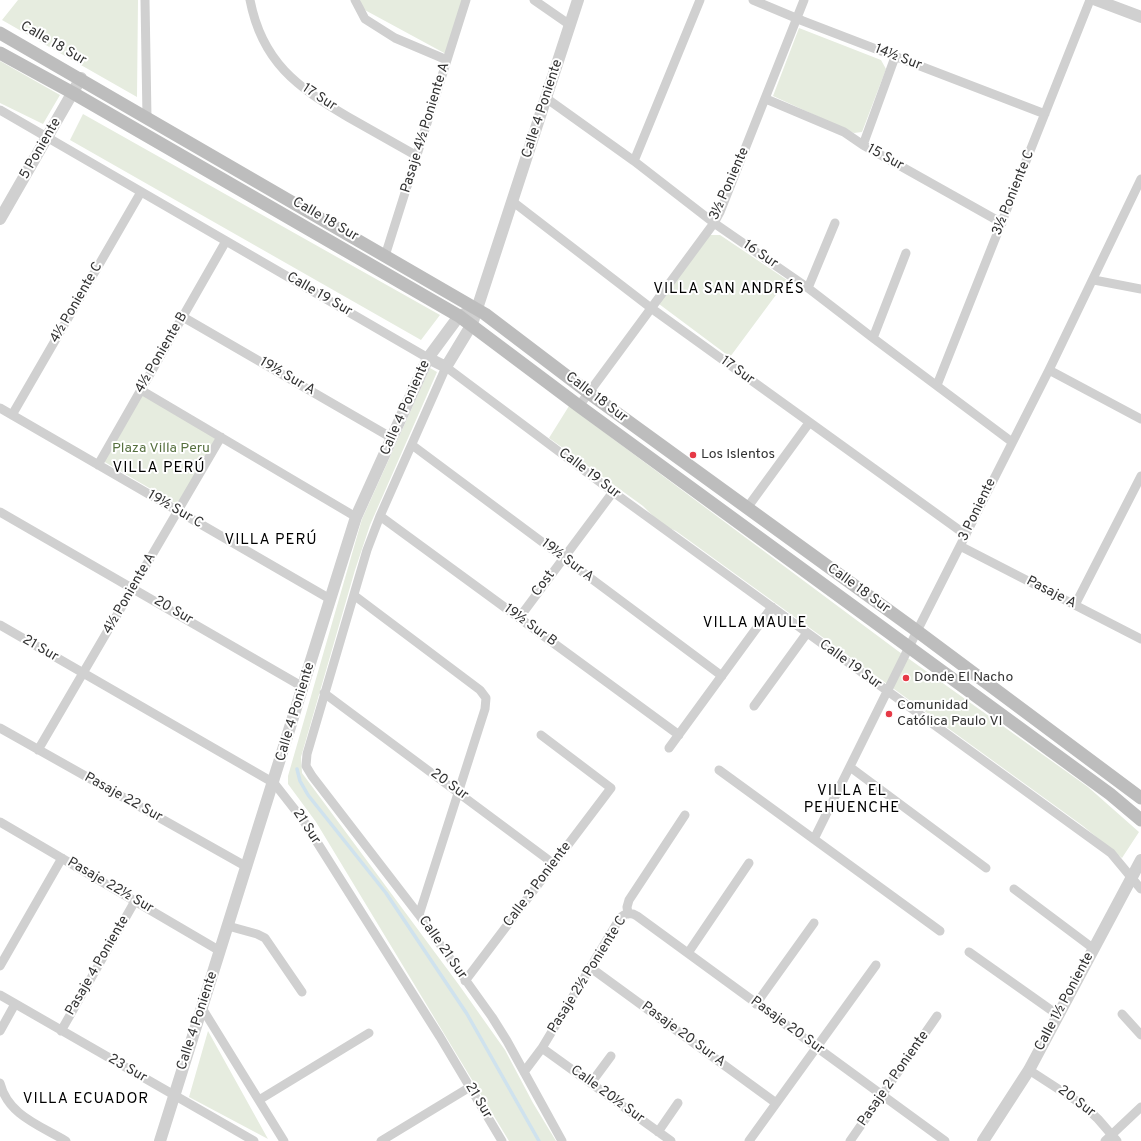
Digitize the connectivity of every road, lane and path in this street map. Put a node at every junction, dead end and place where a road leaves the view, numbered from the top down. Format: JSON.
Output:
{"nodes":[{"id":1,"x":145,"y":0,"type":"edge"},
{"id":2,"x":250,"y":0,"type":"edge"},
{"id":3,"x":355,"y":0,"type":"edge"},
{"id":4,"x":466,"y":0,"type":"edge"},
{"id":5,"x":534,"y":0,"type":"edge"},
{"id":6,"x":578,"y":0,"type":"edge"},
{"id":7,"x":700,"y":0,"type":"edge"},
{"id":8,"x":753,"y":0,"type":"edge"},
{"id":9,"x":804,"y":0,"type":"edge"},
{"id":10,"x":1090,"y":0,"type":"edge"},
{"id":11,"x":1096,"y":0,"type":"edge"},
{"id":12,"x":1141,"y":17,"type":"edge"},
{"id":13,"x":797,"y":19,"type":"junction"},
{"id":14,"x":570,"y":25,"type":"junction"},
{"id":15,"x":0,"y":33,"type":"edge"},
{"id":16,"x":0,"y":53,"type":"edge"},
{"id":17,"x":895,"y":57,"type":"junction"},
{"id":18,"x":447,"y":60,"type":"junction"},
{"id":19,"x":81,"y":78,"type":"junction"},
{"id":20,"x":73,"y":92,"type":"junction"},
{"id":21,"x":546,"y":98,"type":"junction"},
{"id":22,"x":766,"y":99,"type":"junction"},
{"id":23,"x":0,"y":110,"type":"edge"},
{"id":24,"x":1045,"y":114,"type":"junction"},
{"id":25,"x":147,"y":117,"type":"junction"},
{"id":26,"x":47,"y":137,"type":"junction"},
{"id":27,"x":863,"y":145,"type":"junction"},
{"id":28,"x":417,"y":156,"type":"junction"},
{"id":29,"x":634,"y":161,"type":"junction"},
{"id":30,"x":1141,"y":179,"type":"edge"},
{"id":31,"x":141,"y":192,"type":"junction"},
{"id":32,"x":512,"y":201,"type":"junction"},
{"id":33,"x":0,"y":219,"type":"edge"},
{"id":34,"x":714,"y":223,"type":"junction"},
{"id":35,"x":835,"y":223,"type":"dead end"},
{"id":36,"x":1002,"y":223,"type":"junction"},
{"id":37,"x":226,"y":241,"type":"junction"},
{"id":38,"x":906,"y":253,"type":"dead end"},
{"id":39,"x":385,"y":256,"type":"junction"},
{"id":40,"x":1094,"y":280,"type":"junction"},
{"id":41,"x":808,"y":288,"type":"junction"},
{"id":42,"x":1141,"y":288,"type":"edge"},
{"id":43,"x":651,"y":308,"type":"junction"},
{"id":44,"x":477,"y":310,"type":"junction"},
{"id":45,"x":460,"y":316,"type":"junction"},
{"id":46,"x":183,"y":317,"type":"junction"},
{"id":47,"x":472,"y":324,"type":"junction"},
{"id":48,"x":873,"y":338,"type":"junction"},
{"id":49,"x":428,"y":358,"type":"junction"},
{"id":50,"x":446,"y":367,"type":"junction"},
{"id":51,"x":1049,"y":370,"type":"junction"},
{"id":52,"x":937,"y":386,"type":"junction"},
{"id":53,"x":141,"y":390,"type":"junction"},
{"id":54,"x":589,"y":393,"type":"junction"},
{"id":55,"x":579,"y":406,"type":"junction"},
{"id":56,"x":0,"y":408,"type":"edge"},
{"id":57,"x":12,"y":415,"type":"junction"},
{"id":58,"x":1141,"y":419,"type":"edge"},
{"id":59,"x":809,"y":423,"type":"junction"},
{"id":60,"x":221,"y":437,"type":"junction"},
{"id":61,"x":392,"y":438,"type":"junction"},
{"id":62,"x":1012,"y":442,"type":"junction"},
{"id":63,"x":412,"y":445,"type":"junction"},
{"id":64,"x":98,"y":465,"type":"junction"},
{"id":65,"x":1141,"y":476,"type":"edge"},
{"id":66,"x":1138,"y":490,"type":"edge"},
{"id":67,"x":612,"y":492,"type":"junction"},
{"id":68,"x":747,"y":508,"type":"junction"},
{"id":69,"x":178,"y":511,"type":"junction"},
{"id":70,"x":0,"y":512,"type":"edge"},
{"id":71,"x":380,"y":516,"type":"junction"},
{"id":72,"x":356,"y":517,"type":"junction"},
{"id":73,"x":966,"y":535,"type":"junction"},
{"id":74,"x":960,"y":546,"type":"junction"},
{"id":75,"x":564,"y":558,"type":"junction"},
{"id":76,"x":133,"y":588,"type":"junction"},
{"id":77,"x":355,"y":596,"type":"junction"},
{"id":78,"x":330,"y":599,"type":"junction"},
{"id":79,"x":1074,"y":605,"type":"junction"},
{"id":80,"x":772,"y":607,"type":"junction"},
{"id":81,"x":519,"y":618,"type":"junction"},
{"id":82,"x":0,"y":625,"type":"edge"},
{"id":83,"x":917,"y":631,"type":"junction"},
{"id":84,"x":807,"y":633,"type":"junction"},
{"id":85,"x":1141,"y":639,"type":"edge"},
{"id":86,"x":909,"y":646,"type":"junction"},
{"id":87,"x":83,"y":673,"type":"junction"},
{"id":88,"x":722,"y":676,"type":"junction"},
{"id":89,"x":304,"y":687,"type":"junction"},
{"id":90,"x":888,"y":692,"type":"junction"},
{"id":91,"x":324,"y":693,"type":"junction"},
{"id":92,"x":754,"y":706,"type":"dead end"},
{"id":93,"x":0,"y":728,"type":"edge"},
{"id":94,"x":541,"y":735,"type":"dead end"},
{"id":95,"x":679,"y":735,"type":"junction"},
{"id":96,"x":669,"y":748,"type":"dead end"},
{"id":97,"x":38,"y":750,"type":"junction"},
{"id":98,"x":306,"y":766,"type":"joint"},
{"id":99,"x":850,"y":766,"type":"junction"},
{"id":100,"x":719,"y":770,"type":"dead end"},
{"id":101,"x":274,"y":783,"type":"junction"},
{"id":102,"x":458,"y":792,"type":"junction"},
{"id":103,"x":1141,"y":798,"type":"edge"},
{"id":104,"x":685,"y":815,"type":"dead end"},
{"id":105,"x":1141,"y":820,"type":"edge"},
{"id":106,"x":0,"y":822,"type":"edge"},
{"id":107,"x":814,"y":839,"type":"junction"},
{"id":108,"x":62,"y":858,"type":"junction"},
{"id":109,"x":1141,"y":860,"type":"edge"},
{"id":110,"x":748,"y":863,"type":"dead end"},
{"id":111,"x":554,"y":864,"type":"junction"},
{"id":112,"x":247,"y":868,"type":"junction"},
{"id":113,"x":986,"y":868,"type":"dead end"},
{"id":114,"x":1132,"y":878,"type":"junction"},
{"id":115,"x":1014,"y":889,"type":"dead end"},
{"id":116,"x":1141,"y":890,"type":"edge"},
{"id":117,"x":135,"y":901,"type":"junction"},
{"id":118,"x":628,"y":914,"type":"junction"},
{"id":119,"x":419,"y":915,"type":"junction"},
{"id":120,"x":814,"y":923,"type":"dead end"},
{"id":121,"x":228,"y":926,"type":"junction"},
{"id":122,"x":940,"y":931,"type":"dead end"},
{"id":123,"x":1094,"y":949,"type":"junction"},
{"id":124,"x":220,"y":951,"type":"junction"},
{"id":125,"x":969,"y":952,"type":"dead end"},
{"id":126,"x":688,"y":953,"type":"junction"},
{"id":127,"x":876,"y":965,"type":"dead end"},
{"id":128,"x":0,"y":966,"type":"edge"},
{"id":129,"x":590,"y":968,"type":"junction"},
{"id":130,"x":465,"y":981,"type":"junction"},
{"id":131,"x":302,"y":992,"type":"dead end"},
{"id":132,"x":0,"y":996,"type":"edge"},
{"id":133,"x":15,"y":1004,"type":"junction"},
{"id":134,"x":756,"y":1004,"type":"junction"},
{"id":135,"x":202,"y":1008,"type":"junction"},
{"id":136,"x":1122,"y":1014,"type":"dead end"},
{"id":137,"x":1058,"y":1015,"type":"junction"},
{"id":138,"x":937,"y":1016,"type":"dead end"},
{"id":139,"x":0,"y":1031,"type":"edge"},
{"id":140,"x":61,"y":1031,"type":"junction"},
{"id":141,"x":369,"y":1033,"type":"dead end"},
{"id":142,"x":1141,"y":1035,"type":"edge"},
{"id":143,"x":542,"y":1048,"type":"junction"},
{"id":144,"x":817,"y":1048,"type":"junction"},
{"id":145,"x":611,"y":1056,"type":"dead end"},
{"id":146,"x":1029,"y":1070,"type":"junction"},
{"id":147,"x":524,"y":1072,"type":"junction"},
{"id":148,"x":0,"y":1083,"type":"edge"},
{"id":149,"x":591,"y":1083,"type":"junction"},
{"id":150,"x":470,"y":1087,"type":"junction"},
{"id":151,"x":882,"y":1095,"type":"junction"},
{"id":152,"x":174,"y":1096,"type":"junction"},
{"id":153,"x":259,"y":1100,"type":"junction"},
{"id":154,"x":678,"y":1103,"type":"dead end"},
{"id":155,"x":776,"y":1103,"type":"junction"},
{"id":156,"x":1141,"y":1107,"type":"edge"},
{"id":157,"x":658,"y":1132,"type":"junction"},
{"id":158,"x":1111,"y":1139,"type":"edge"},
{"id":159,"x":66,"y":1141,"type":"edge"},
{"id":160,"x":160,"y":1141,"type":"edge"},
{"id":161,"x":254,"y":1141,"type":"edge"},
{"id":162,"x":284,"y":1141,"type":"edge"},
{"id":163,"x":381,"y":1141,"type":"edge"},
{"id":164,"x":502,"y":1141,"type":"edge"},
{"id":165,"x":562,"y":1141,"type":"edge"},
{"id":166,"x":671,"y":1141,"type":"edge"},
{"id":167,"x":749,"y":1141,"type":"edge"},
{"id":168,"x":850,"y":1141,"type":"edge"},
{"id":169,"x":945,"y":1141,"type":"edge"},
{"id":170,"x":983,"y":1141,"type":"edge"}],
"edges":[{"from":1,"to":25,"type":"street"},
{"from":2,"to":28,"type":"street","name":"17 Sur"},
{"from":3,"to":18,"type":"street"},
{"from":4,"to":18,"type":"street","name":"Pasaje 4½ Poniente A"},
{"from":5,"to":14,"type":"street"},
{"from":6,"to":14,"type":"street","name":"Calle 4 Poniente"},
{"from":7,"to":29,"type":"street"},
{"from":8,"to":13,"type":"street","name":"14½ Sur"},
{"from":9,"to":13,"type":"street","name":"3½ Poniente"},
{"from":10,"to":24,"type":"street","name":"3½ Poniente C"},
{"from":11,"to":12,"type":"street"},
{"from":13,"to":17,"type":"street","name":"14½ Sur"},
{"from":13,"to":22,"type":"street","name":"3½ Poniente"},
{"from":14,"to":21,"type":"street","name":"Calle 4 Poniente"},
{"from":15,"to":19,"type":"main road","name":"Calle 18 Sur"},
{"from":16,"to":20,"type":"main road","name":"Calle 18 Sur"},
{"from":17,"to":24,"type":"street","name":"14½ Sur"},
{"from":17,"to":27,"type":"street"},
{"from":18,"to":28,"type":"street","name":"Pasaje 4½ Poniente A"},
{"from":19,"to":20,"type":"street","name":"5 Poniente"},
{"from":19,"to":25,"type":"main road","name":"Calle 18 Sur"},
{"from":20,"to":26,"type":"street","name":"5 Poniente"},
{"from":20,"to":45,"type":"main road","name":"Calle 18 Sur"},
{"from":21,"to":29,"type":"street","name":"16 Sur"},
{"from":21,"to":32,"type":"street","name":"Calle 4 Poniente"},
{"from":22,"to":27,"type":"street","name":"15 Sur"},
{"from":22,"to":34,"type":"street","name":"3½ Poniente"},
{"from":23,"to":26,"type":"street","name":"Calle 19 Sur"},
{"from":24,"to":36,"type":"street","name":"3½ Poniente C"},
{"from":25,"to":39,"type":"main road","name":"Calle 18 Sur"},
{"from":26,"to":31,"type":"street","name":"Calle 19 Sur"},
{"from":26,"to":33,"type":"street","name":"5 Poniente"},
{"from":27,"to":36,"type":"street","name":"15 Sur"},
{"from":28,"to":39,"type":"street","name":"Pasaje 4½ Poniente A"},
{"from":29,"to":34,"type":"street","name":"16 Sur"},
{"from":30,"to":40,"type":"street","name":"3 Poniente"},
{"from":31,"to":37,"type":"street","name":"Calle 19 Sur"},
{"from":31,"to":57,"type":"street","name":"4½ Poniente C"},
{"from":32,"to":43,"type":"street","name":"17 Sur"},
{"from":32,"to":44,"type":"street","name":"Calle 4 Poniente"},
{"from":34,"to":41,"type":"street","name":"16 Sur"},
{"from":34,"to":43,"type":"street","name":"3½ Poniente"},
{"from":35,"to":41,"type":"street"},
{"from":36,"to":52,"type":"street","name":"3½ Poniente C"},
{"from":37,"to":46,"type":"street","name":"4½ Poniente B"},
{"from":37,"to":49,"type":"street","name":"Calle 19 Sur"},
{"from":38,"to":48,"type":"street"},
{"from":39,"to":44,"type":"main road","name":"Calle 18 Sur"},
{"from":40,"to":42,"type":"street"},
{"from":40,"to":51,"type":"street","name":"3 Poniente"},
{"from":41,"to":48,"type":"street","name":"16 Sur"},
{"from":43,"to":54,"type":"street","name":"3½ Poniente"},
{"from":43,"to":59,"type":"street","name":"17 Sur"},
{"from":44,"to":45,"type":"street"},
{"from":44,"to":47,"type":"street","name":"Calle 4 Poniente"},
{"from":44,"to":54,"type":"main road","name":"Calle 18 Sur"},
{"from":45,"to":47,"type":"main road","name":"Calle 18 Sur"},
{"from":45,"to":49,"type":"street","name":"Calle 4 Poniente"},
{"from":46,"to":53,"type":"street","name":"4½ Poniente B"},
{"from":46,"to":61,"type":"street","name":"19½ Sur A"},
{"from":47,"to":50,"type":"street","name":"Calle 4 Poniente"},
{"from":47,"to":55,"type":"main road","name":"Calle 18 Sur"},
{"from":48,"to":52,"type":"street","name":"16 Sur"},
{"from":49,"to":50,"type":"street","name":"Calle 19 Sur"},
{"from":49,"to":61,"type":"street","name":"Calle 4 Poniente"},
{"from":50,"to":63,"type":"street","name":"Calle 4 Poniente"},
{"from":50,"to":67,"type":"street","name":"Calle 19 Sur"},
{"from":51,"to":58,"type":"street"},
{"from":51,"to":62,"type":"street","name":"3 Poniente"},
{"from":52,"to":62,"type":"street","name":"16 Sur"},
{"from":53,"to":60,"type":"street"},
{"from":53,"to":64,"type":"street","name":"4½ Poniente B"},
{"from":54,"to":55,"type":"street","name":"3½ Poniente"},
{"from":54,"to":68,"type":"main road","name":"Calle 18 Sur"},
{"from":55,"to":86,"type":"main road","name":"Calle 18 Sur"},
{"from":56,"to":57,"type":"street","name":"19½ Sur C"},
{"from":57,"to":64,"type":"street","name":"19½ Sur C"},
{"from":59,"to":68,"type":"street"},
{"from":59,"to":73,"type":"street","name":"17 Sur"},
{"from":60,"to":69,"type":"street","name":"4½ Poniente A"},
{"from":60,"to":72,"type":"street"},
{"from":61,"to":72,"type":"street","name":"Calle 4 Poniente"},
{"from":62,"to":73,"type":"street","name":"3 Poniente"},
{"from":63,"to":71,"type":"street","name":"Calle 4 Poniente"},
{"from":63,"to":75,"type":"street","name":"19½ Sur A"},
{"from":64,"to":69,"type":"street","name":"19½ Sur C"},
{"from":65,"to":66,"type":"street"},
{"from":66,"to":79,"type":"street"},
{"from":67,"to":75,"type":"street","name":"Cost"},
{"from":67,"to":80,"type":"street","name":"Calle 19 Sur"},
{"from":68,"to":83,"type":"main road","name":"Calle 18 Sur"},
{"from":69,"to":76,"type":"street","name":"4½ Poniente A"},
{"from":69,"to":78,"type":"street","name":"19½ Sur C"},
{"from":70,"to":76,"type":"street","name":"20 Sur"},
{"from":71,"to":77,"type":"street","name":"Calle 4 Poniente"},
{"from":71,"to":81,"type":"street","name":"19½ Sur B"},
{"from":72,"to":78,"type":"street","name":"Calle 4 Poniente"},
{"from":73,"to":74,"type":"street","name":"3 Poniente"},
{"from":74,"to":79,"type":"street","name":"Pasaje A"},
{"from":74,"to":83,"type":"street","name":"3 Poniente"},
{"from":75,"to":81,"type":"street","name":"Cost"},
{"from":75,"to":88,"type":"street","name":"19½ Sur A"},
{"from":76,"to":87,"type":"street","name":"4½ Poniente A"},
{"from":76,"to":89,"type":"street","name":"20 Sur"},
{"from":77,"to":91,"type":"street","name":"Calle 4 Poniente"},
{"from":77,"to":102,"type":"street"},
{"from":78,"to":89,"type":"street","name":"Calle 4 Poniente"},
{"from":79,"to":85,"type":"street","name":"Pasaje A"},
{"from":80,"to":84,"type":"street","name":"Calle 19 Sur"},
{"from":80,"to":88,"type":"street"},
{"from":81,"to":95,"type":"street","name":"19½ Sur B"},
{"from":82,"to":87,"type":"street","name":"21 Sur"},
{"from":83,"to":86,"type":"street","name":"3 Poniente"},
{"from":83,"to":103,"type":"main road","name":"Calle 18 Sur"},
{"from":84,"to":90,"type":"street","name":"Calle 19 Sur"},
{"from":84,"to":92,"type":"street"},
{"from":86,"to":90,"type":"street","name":"3 Poniente"},
{"from":86,"to":105,"type":"main road","name":"Calle 18 Sur"},
{"from":87,"to":97,"type":"street","name":"4½ Poniente A"},
{"from":87,"to":101,"type":"street","name":"21 Sur"},
{"from":88,"to":95,"type":"street"},
{"from":89,"to":101,"type":"street","name":"Calle 4 Poniente"},
{"from":90,"to":99,"type":"street","name":"3 Poniente"},
{"from":90,"to":114,"type":"street","name":"Calle 19 Sur"},
{"from":91,"to":98,"type":"street","name":"Calle 4 Poniente"},
{"from":91,"to":102,"type":"street","name":"20 Sur"},
{"from":93,"to":97,"type":"street","name":"Pasaje 22 Sur"},
{"from":94,"to":111,"type":"street","name":"Calle 3 Poniente"},
{"from":95,"to":96,"type":"street"},
{"from":97,"to":112,"type":"street","name":"Pasaje 22 Sur"},
{"from":98,"to":119,"type":"street","name":"Calle 21 Sur"},
{"from":99,"to":107,"type":"street","name":"3 Poniente"},
{"from":99,"to":113,"type":"street"},
{"from":100,"to":107,"type":"street"},
{"from":101,"to":112,"type":"street","name":"Calle 4 Poniente"},
{"from":101,"to":150,"type":"street","name":"21 Sur"},
{"from":102,"to":111,"type":"street","name":"20 Sur"},
{"from":102,"to":119,"type":"street"},
{"from":104,"to":118,"type":"street","name":"Pasaje 2½ Poniente C"},
{"from":106,"to":108,"type":"street","name":"Pasaje 22½ Sur"},
{"from":107,"to":122,"type":"street"},
{"from":108,"to":117,"type":"street","name":"Pasaje 22½ Sur"},
{"from":108,"to":128,"type":"street"},
{"from":109,"to":114,"type":"street","name":"Calle 1½ Poniente"},
{"from":110,"to":126,"type":"street"},
{"from":111,"to":130,"type":"street","name":"Calle 3 Poniente"},
{"from":112,"to":121,"type":"street","name":"Calle 4 Poniente"},
{"from":114,"to":116,"type":"street","name":"Calle 19 Sur"},
{"from":114,"to":123,"type":"street","name":"Calle 1½ Poniente"},
{"from":115,"to":123,"type":"street"},
{"from":117,"to":124,"type":"street","name":"Pasaje 22½ Sur"},
{"from":117,"to":140,"type":"street","name":"Pasaje 4 Poniente"},
{"from":118,"to":126,"type":"street","name":"Pasaje 20 Sur"},
{"from":118,"to":129,"type":"street","name":"Pasaje 2½ Poniente C"},
{"from":119,"to":130,"type":"street","name":"Calle 21 Sur"},
{"from":120,"to":134,"type":"street"},
{"from":121,"to":124,"type":"street","name":"Calle 4 Poniente"},
{"from":121,"to":131,"type":"street"},
{"from":123,"to":137,"type":"street","name":"Calle 1½ Poniente"},
{"from":124,"to":135,"type":"street","name":"Calle 4 Poniente"},
{"from":125,"to":137,"type":"street"},
{"from":126,"to":134,"type":"street","name":"Pasaje 20 Sur"},
{"from":127,"to":144,"type":"street"},
{"from":129,"to":143,"type":"street","name":"Pasaje 2½ Poniente C"},
{"from":129,"to":155,"type":"street","name":"Pasaje 20 Sur A"},
{"from":130,"to":147,"type":"street","name":"Calle 21 Sur"},
{"from":132,"to":133,"type":"street","name":"23 Sur"},
{"from":133,"to":139,"type":"street"},
{"from":133,"to":140,"type":"street","name":"23 Sur"},
{"from":134,"to":144,"type":"street","name":"Pasaje 20 Sur"},
{"from":135,"to":152,"type":"street","name":"Calle 4 Poniente"},
{"from":135,"to":153,"type":"street"},
{"from":136,"to":142,"type":"street"},
{"from":137,"to":146,"type":"street","name":"Calle 1½ Poniente"},
{"from":138,"to":151,"type":"street","name":"Pasaje 2 Poniente"},
{"from":140,"to":152,"type":"street","name":"23 Sur"},
{"from":141,"to":153,"type":"street"},
{"from":143,"to":147,"type":"street","name":"Pasaje 2½ Poniente C"},
{"from":143,"to":149,"type":"street","name":"Calle 20½ Sur"},
{"from":144,"to":151,"type":"street","name":"Pasaje 20 Sur"},
{"from":144,"to":155,"type":"street"},
{"from":145,"to":149,"type":"street"},
{"from":146,"to":158,"type":"street","name":"20 Sur"},
{"from":146,"to":170,"type":"street","name":"Calle 1½ Poniente"},
{"from":147,"to":165,"type":"street","name":"Calle 21 Sur"},
{"from":148,"to":159,"type":"street"},
{"from":149,"to":157,"type":"street","name":"Calle 20½ Sur"},
{"from":150,"to":163,"type":"street"},
{"from":150,"to":164,"type":"street","name":"21 Sur"},
{"from":151,"to":168,"type":"street","name":"Pasaje 2 Poniente"},
{"from":151,"to":169,"type":"street","name":"Pasaje 20 Sur"},
{"from":152,"to":160,"type":"street","name":"Calle 4 Poniente"},
{"from":152,"to":161,"type":"street","name":"23 Sur"},
{"from":153,"to":162,"type":"street"},
{"from":154,"to":157,"type":"street"},
{"from":155,"to":167,"type":"street"},
{"from":156,"to":158,"type":"street"},
{"from":157,"to":166,"type":"street","name":"Calle 20½ Sur"}]}
